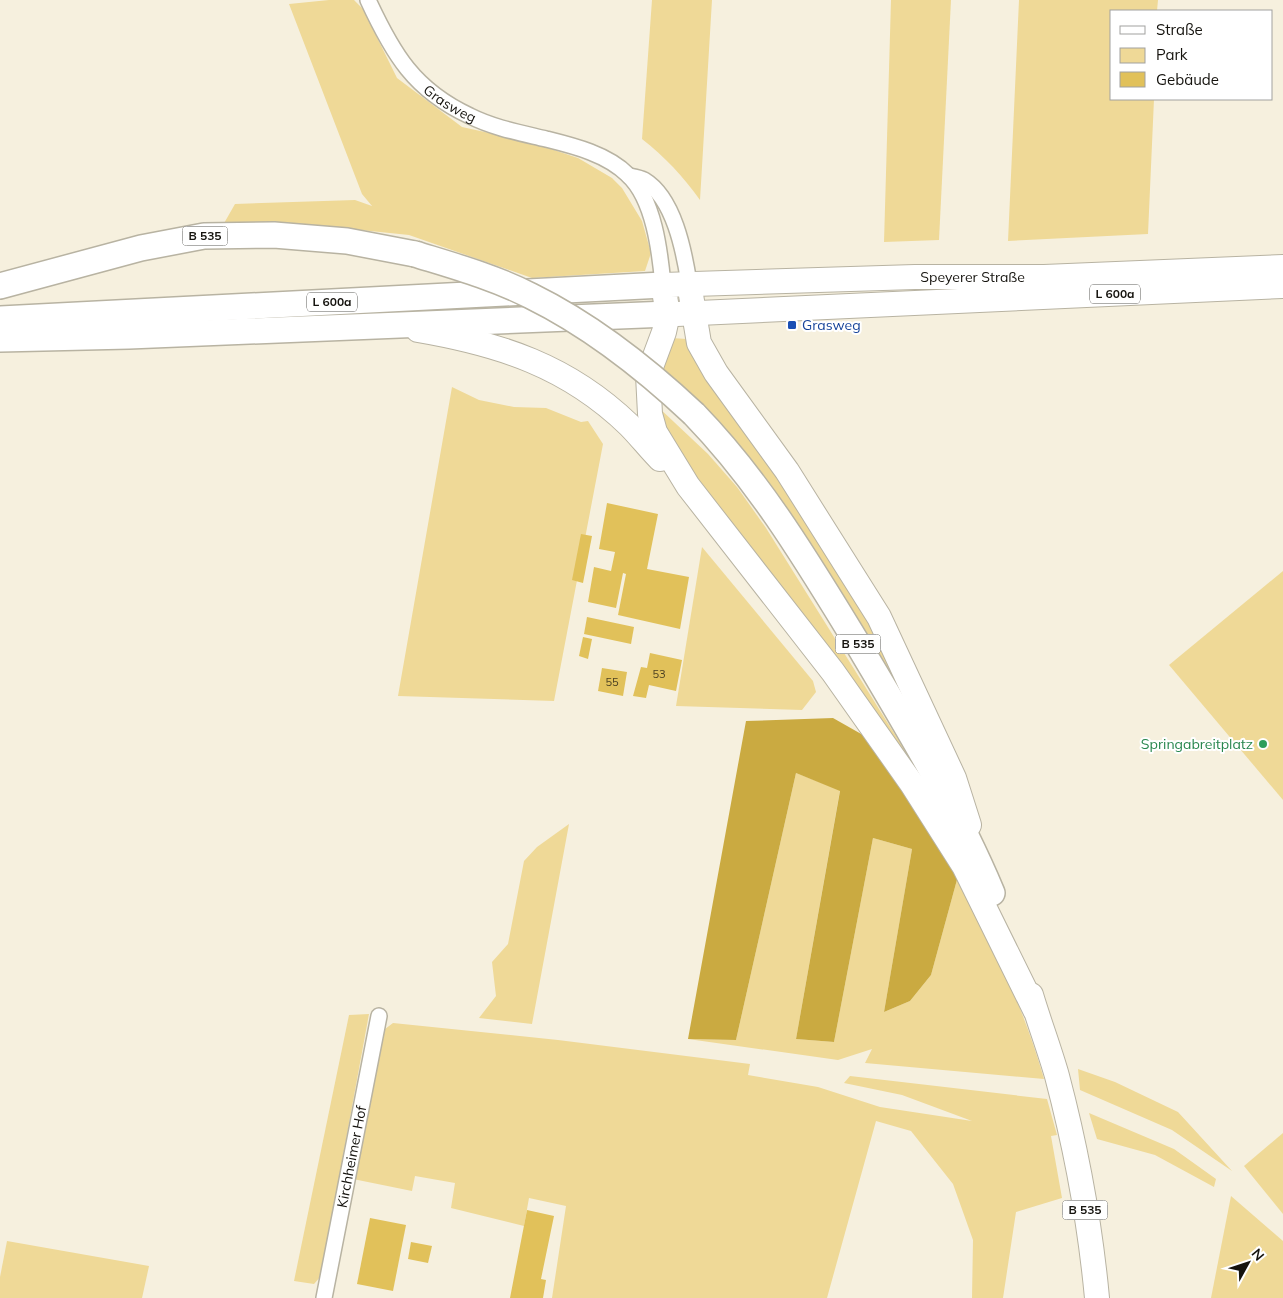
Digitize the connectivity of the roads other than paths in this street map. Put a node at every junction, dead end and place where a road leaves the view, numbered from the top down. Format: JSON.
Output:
{"nodes":[{"id":1,"x":368,"y":0,"type":"edge"},
{"id":2,"x":629,"y":176,"type":"junction"},
{"id":3,"x":1283,"y":267,"type":"edge"},
{"id":4,"x":689,"y":283,"type":"junction"},
{"id":5,"x":663,"y":285,"type":"junction"},
{"id":6,"x":0,"y":286,"type":"edge"},
{"id":7,"x":1283,"y":286,"type":"edge"},
{"id":8,"x":668,"y":314,"type":"junction"},
{"id":9,"x":693,"y":314,"type":"junction"},
{"id":10,"x":0,"y":319,"type":"edge"},
{"id":11,"x":390,"y":325,"type":"junction"},
{"id":12,"x":0,"y":339,"type":"edge"},
{"id":13,"x":688,"y":486,"type":"junction"},
{"id":14,"x":992,"y":893,"type":"junction"},
{"id":15,"x":1035,"y":1010,"type":"junction"},
{"id":16,"x":379,"y":1016,"type":"dead end"},
{"id":17,"x":324,"y":1298,"type":"edge"},
{"id":18,"x":1097,"y":1298,"type":"edge"}],
"edges":[{"from":1,"to":2,"type":"street","name":"Grasweg"},
{"from":2,"to":4,"type":"street","name":"Grasweg"},
{"from":2,"to":5,"type":"street","name":"Grasweg"},
{"from":3,"to":4,"type":"main road","name":"Speyerer Straße","number":"L 600a"},
{"from":4,"to":5,"type":"main road","name":"Speyerer Straße","number":"L 600a"},
{"from":4,"to":9,"type":"main road"},
{"from":5,"to":8,"type":"main road"},
{"from":5,"to":10,"type":"highway","number":"L 600a"},
{"from":6,"to":14,"type":"highway","number":"B 535","bridge":true},
{"from":7,"to":9,"type":"main road","name":"Speyerer Straße","number":"L 600a"},
{"from":8,"to":9,"type":"main road","name":"Speyerer Straße","number":"L 600a"},
{"from":8,"to":11,"type":"highway","number":"L 600a"},
{"from":8,"to":13,"type":"main road"},
{"from":9,"to":14,"type":"main road"},
{"from":11,"to":12,"type":"highway","number":"B 535"},
{"from":11,"to":13,"type":"main road","number":"B 535"},
{"from":13,"to":15,"type":"main road","number":"B 535"},
{"from":14,"to":15,"type":"main road","number":"B 535"},
{"from":15,"to":18,"type":"main road","number":"B 535"},
{"from":16,"to":17,"type":"street","name":"Kirchheimer Hof"}]}
